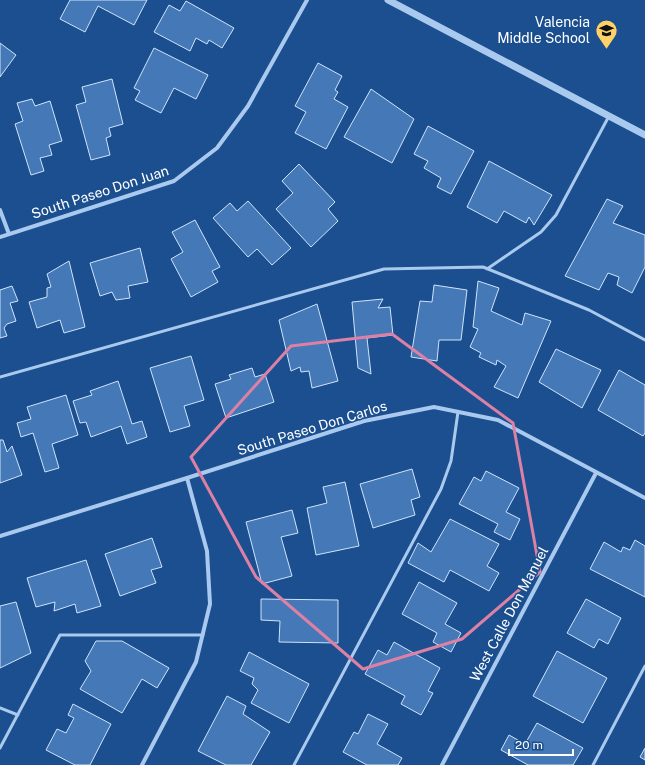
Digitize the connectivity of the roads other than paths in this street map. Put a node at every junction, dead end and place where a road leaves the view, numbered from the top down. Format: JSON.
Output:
{"nodes":[{"id":1,"x":307,"y":0,"type":"edge"},
{"id":2,"x":388,"y":0,"type":"edge"},
{"id":3,"x":609,"y":116,"type":"junction"},
{"id":4,"x":645,"y":135,"type":"edge"},
{"id":5,"x":0,"y":210,"type":"edge"},
{"id":6,"x":9,"y":234,"type":"junction"},
{"id":7,"x":0,"y":237,"type":"edge"},
{"id":8,"x":487,"y":269,"type":"junction"},
{"id":9,"x":645,"y":340,"type":"edge"},
{"id":10,"x":0,"y":377,"type":"edge"},
{"id":11,"x":458,"y":412,"type":"junction"},
{"id":12,"x":596,"y":473,"type":"junction"},
{"id":13,"x":187,"y":478,"type":"junction"},
{"id":14,"x":645,"y":498,"type":"edge"},
{"id":15,"x":0,"y":536,"type":"edge"},
{"id":16,"x":203,"y":635,"type":"junction"},
{"id":17,"x":645,"y":666,"type":"edge"},
{"id":18,"x":0,"y":708,"type":"edge"},
{"id":19,"x":18,"y":715,"type":"junction"},
{"id":20,"x":0,"y":748,"type":"edge"},
{"id":21,"x":142,"y":765,"type":"edge"},
{"id":22,"x":294,"y":765,"type":"edge"},
{"id":23,"x":442,"y":765,"type":"edge"},
{"id":24,"x":593,"y":765,"type":"edge"}],
"edges":[{"from":1,"to":6,"type":"street","name":"South Paseo Don Juan"},
{"from":2,"to":3,"type":"street"},
{"from":3,"to":4,"type":"street"},
{"from":3,"to":8,"type":"lane"},
{"from":5,"to":6,"type":"street"},
{"from":6,"to":7,"type":"street","name":"South Paseo Don Juan"},
{"from":8,"to":9,"type":"lane"},
{"from":8,"to":10,"type":"lane"},
{"from":11,"to":12,"type":"street","name":"South Paseo Don Carlos"},
{"from":11,"to":13,"type":"street","name":"South Paseo Don Carlos"},
{"from":11,"to":22,"type":"lane"},
{"from":12,"to":14,"type":"street","name":"South Paseo Don Carlos"},
{"from":12,"to":23,"type":"street","name":"West Calle Don Manuel"},
{"from":13,"to":15,"type":"street","name":"South Paseo Don Carlos"},
{"from":13,"to":16,"type":"street"},
{"from":16,"to":19,"type":"lane"},
{"from":16,"to":21,"type":"street"},
{"from":17,"to":24,"type":"lane"},
{"from":18,"to":19,"type":"lane"},
{"from":19,"to":20,"type":"lane"}]}
